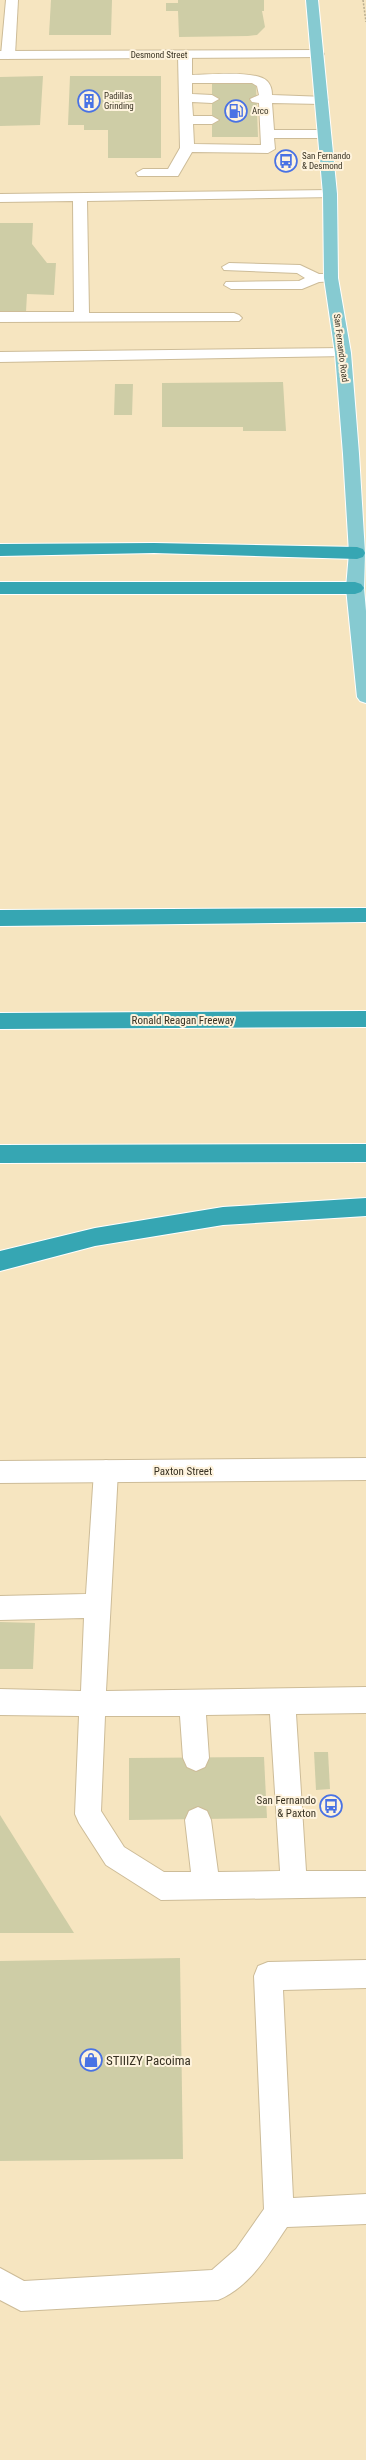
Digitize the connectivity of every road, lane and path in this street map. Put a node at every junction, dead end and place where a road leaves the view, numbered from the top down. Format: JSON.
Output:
{"nodes":[{"id":1,"x":12,"y":0,"type":"edge"},
{"id":2,"x":312,"y":0,"type":"edge"},
{"id":3,"x":363,"y":0,"type":"edge"},
{"id":4,"x":366,"y":22,"type":"edge"},
{"id":5,"x":317,"y":54,"type":"junction"},
{"id":6,"x":4,"y":55,"type":"edge"},
{"id":7,"x":185,"y":55,"type":"junction"},
{"id":8,"x":185,"y":79,"type":"junction"},
{"id":9,"x":186,"y":98,"type":"junction"},
{"id":10,"x":212,"y":99,"type":"dead end"},
{"id":11,"x":261,"y":99,"type":"junction"},
{"id":12,"x":321,"y":100,"type":"junction"},
{"id":13,"x":186,"y":120,"type":"junction"},
{"id":14,"x":212,"y":120,"type":"dead end"},
{"id":15,"x":264,"y":125,"type":"junction"},
{"id":16,"x":324,"y":134,"type":"junction"},
{"id":17,"x":187,"y":148,"type":"junction"},
{"id":18,"x":143,"y":173,"type":"dead end"},
{"id":19,"x":330,"y":194,"type":"junction"},
{"id":20,"x":80,"y":197,"type":"junction"},
{"id":21,"x":0,"y":198,"type":"edge"},
{"id":22,"x":230,"y":267,"type":"dead end"},
{"id":23,"x":316,"y":278,"type":"junction"},
{"id":24,"x":331,"y":278,"type":"junction"},
{"id":25,"x":231,"y":285,"type":"dead end"},
{"id":26,"x":0,"y":317,"type":"edge"},
{"id":27,"x":82,"y":317,"type":"junction"},
{"id":28,"x":234,"y":318,"type":"dead end"},
{"id":29,"x":343,"y":353,"type":"junction"},
{"id":30,"x":0,"y":357,"type":"edge"},
{"id":31,"x":0,"y":550,"type":"edge"},
{"id":32,"x":357,"y":553,"type":"junction"},
{"id":33,"x":0,"y":588,"type":"edge"},
{"id":34,"x":356,"y":588,"type":"junction"},
{"id":35,"x":366,"y":697,"type":"edge"},
{"id":36,"x":366,"y":915,"type":"edge"},
{"id":37,"x":0,"y":918,"type":"edge"},
{"id":38,"x":366,"y":1020,"type":"edge"},
{"id":39,"x":0,"y":1021,"type":"edge"},
{"id":40,"x":366,"y":1153,"type":"edge"},
{"id":41,"x":0,"y":1154,"type":"edge"},
{"id":42,"x":366,"y":1207,"type":"edge"},
{"id":43,"x":0,"y":1261,"type":"edge"},
{"id":44,"x":366,"y":1469,"type":"edge"},
{"id":45,"x":106,"y":1471,"type":"junction"},
{"id":46,"x":0,"y":1472,"type":"edge"},
{"id":47,"x":97,"y":1606,"type":"junction"},
{"id":48,"x":0,"y":1608,"type":"edge"},
{"id":49,"x":366,"y":1700,"type":"edge"},
{"id":50,"x":282,"y":1701,"type":"junction"},
{"id":51,"x":0,"y":1702,"type":"edge"},
{"id":52,"x":192,"y":1702,"type":"junction"},
{"id":53,"x":92,"y":1705,"type":"junction"},
{"id":54,"x":196,"y":1758,"type":"dead end"},
{"id":55,"x":198,"y":1820,"type":"dead end"},
{"id":56,"x":366,"y":1884,"type":"edge"},
{"id":57,"x":206,"y":1886,"type":"junction"},
{"id":58,"x":294,"y":1886,"type":"junction"},
{"id":59,"x":366,"y":1974,"type":"edge"},
{"id":60,"x":366,"y":2209,"type":"edge"},
{"id":61,"x":279,"y":2213,"type":"junction"},
{"id":62,"x":0,"y":2283,"type":"edge"}],
"edges":[{"from":1,"to":6,"type":"street"},
{"from":2,"to":5,"type":"main road","name":"San Fernando Road"},
{"from":3,"to":4,"type":"path"},
{"from":5,"to":7,"type":"street","name":"Desmond Street"},
{"from":5,"to":12,"type":"main road","name":"San Fernando Road"},
{"from":6,"to":7,"type":"street","name":"Desmond Street"},
{"from":7,"to":8,"type":"street"},
{"from":8,"to":9,"type":"street"},
{"from":8,"to":11,"type":"street"},
{"from":9,"to":10,"type":"street"},
{"from":9,"to":13,"type":"street"},
{"from":11,"to":12,"type":"street"},
{"from":11,"to":15,"type":"street"},
{"from":12,"to":16,"type":"main road","name":"San Fernando Road"},
{"from":13,"to":14,"type":"street"},
{"from":13,"to":17,"type":"street"},
{"from":15,"to":16,"type":"street"},
{"from":15,"to":17,"type":"street"},
{"from":16,"to":19,"type":"main road","name":"San Fernando Road"},
{"from":17,"to":18,"type":"street"},
{"from":19,"to":20,"type":"street"},
{"from":19,"to":24,"type":"main road","name":"San Fernando Road"},
{"from":20,"to":21,"type":"street"},
{"from":20,"to":27,"type":"street"},
{"from":22,"to":23,"type":"street"},
{"from":23,"to":24,"type":"street"},
{"from":23,"to":25,"type":"street"},
{"from":24,"to":29,"type":"main road","name":"San Fernando Road"},
{"from":26,"to":27,"type":"street"},
{"from":27,"to":28,"type":"street"},
{"from":29,"to":30,"type":"street"},
{"from":29,"to":32,"type":"main road","name":"San Fernando Road"},
{"from":31,"to":32,"type":"highway"},
{"from":32,"to":34,"type":"main road","name":"San Fernando Road"},
{"from":33,"to":34,"type":"highway"},
{"from":34,"to":35,"type":"main road","name":"San Fernando Road"},
{"from":36,"to":37,"type":"highway"},
{"from":38,"to":39,"type":"highway","name":"Ronald Reagan Freeway"},
{"from":40,"to":41,"type":"highway"},
{"from":42,"to":43,"type":"highway"},
{"from":44,"to":45,"type":"street","name":"Paxton Street"},
{"from":45,"to":46,"type":"street","name":"Paxton Street"},
{"from":45,"to":47,"type":"street"},
{"from":47,"to":48,"type":"street"},
{"from":47,"to":53,"type":"street"},
{"from":49,"to":50,"type":"street"},
{"from":50,"to":52,"type":"street"},
{"from":50,"to":58,"type":"street"},
{"from":51,"to":53,"type":"street"},
{"from":52,"to":53,"type":"street"},
{"from":52,"to":54,"type":"street"},
{"from":53,"to":57,"type":"street"},
{"from":55,"to":57,"type":"street"},
{"from":56,"to":58,"type":"street"},
{"from":57,"to":58,"type":"street"},
{"from":59,"to":61,"type":"street"},
{"from":60,"to":61,"type":"street"},
{"from":61,"to":62,"type":"street"}]}
